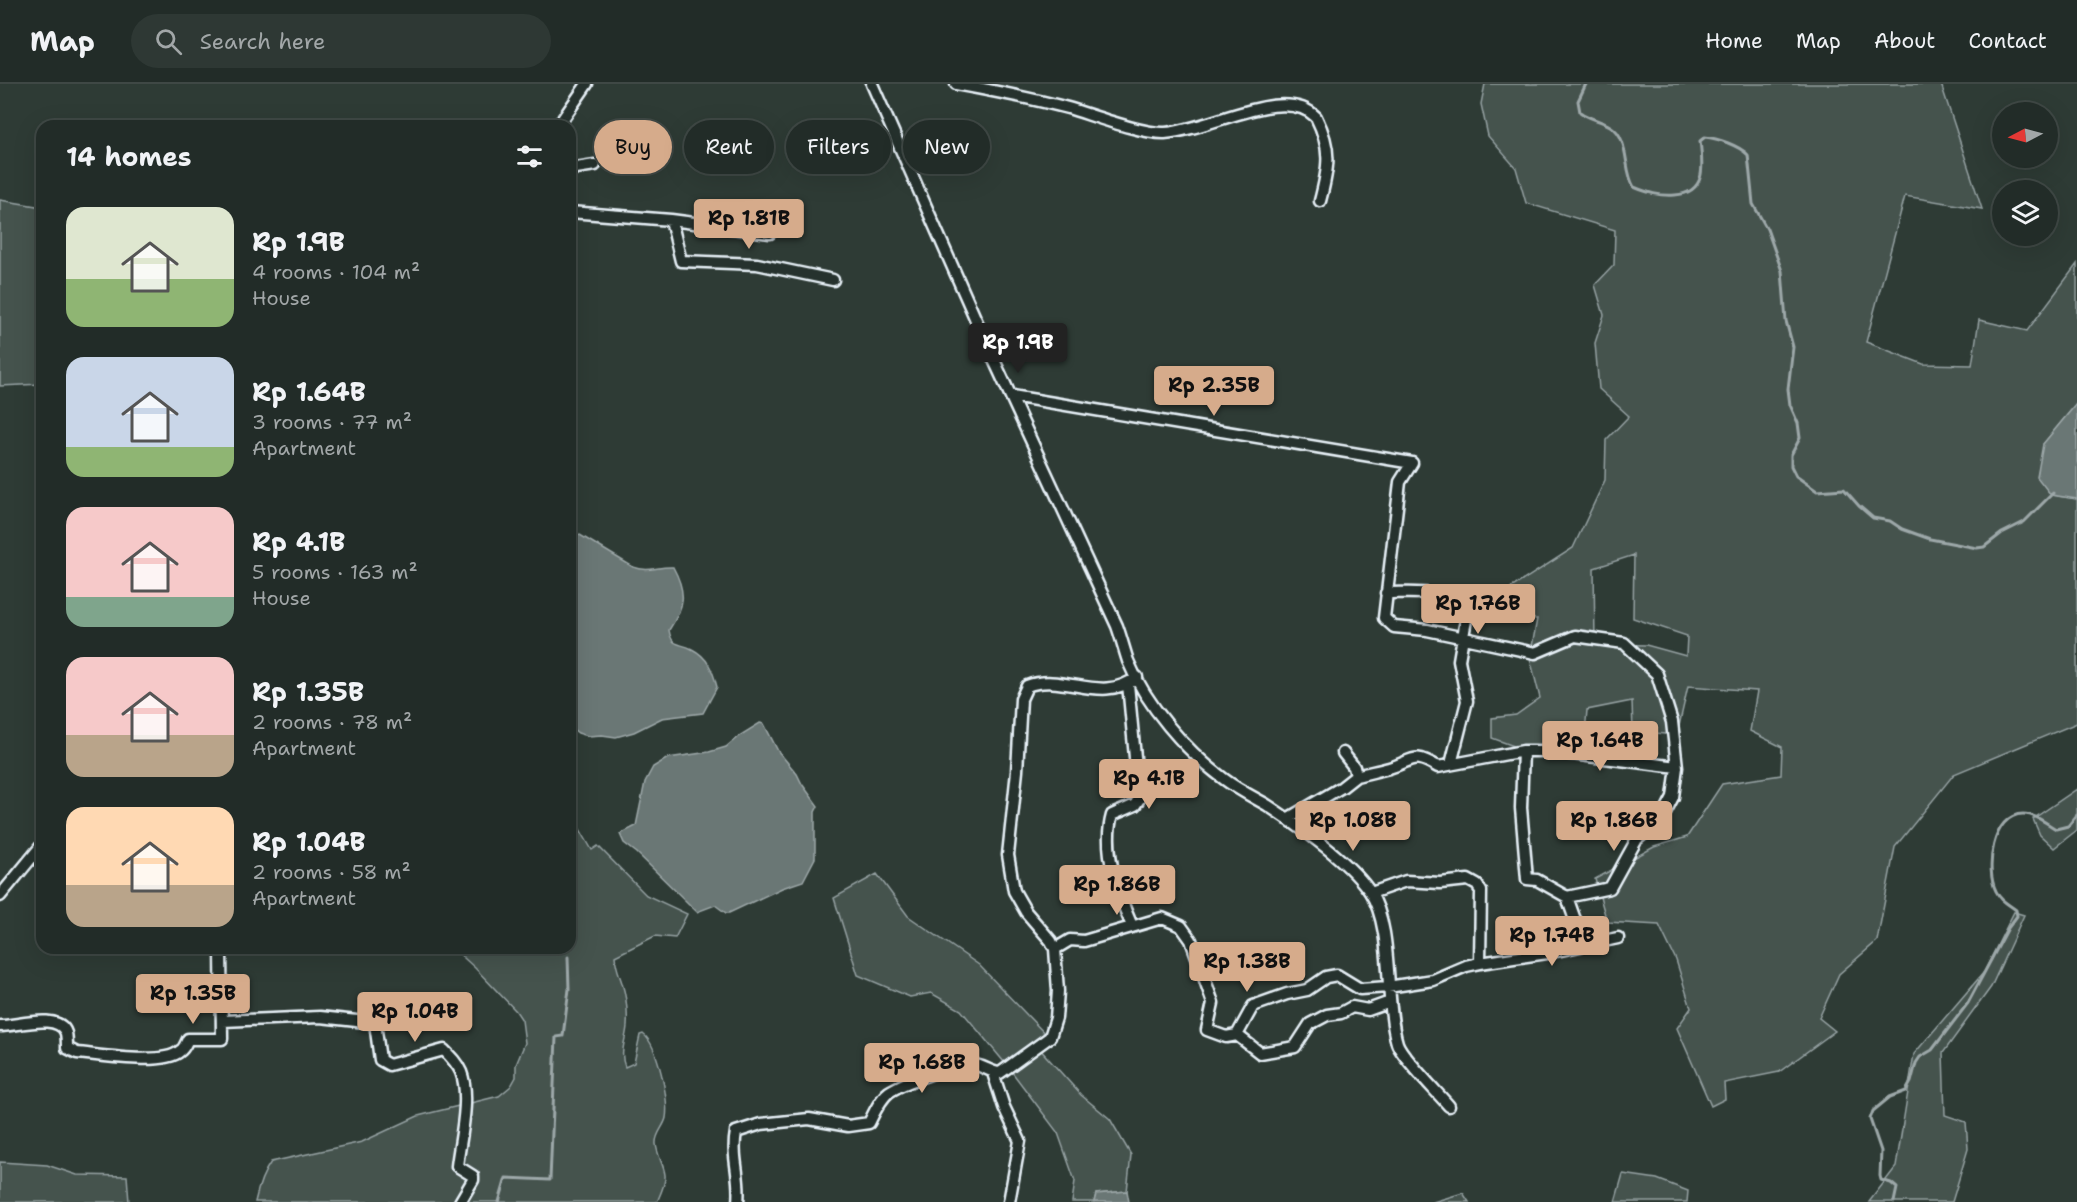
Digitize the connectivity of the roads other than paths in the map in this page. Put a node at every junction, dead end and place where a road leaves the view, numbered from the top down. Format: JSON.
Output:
{"nodes":[{"id":1,"x":587,"y":84,"type":"edge"},
{"id":2,"x":872,"y":84,"type":"edge"},
{"id":3,"x":956,"y":84,"type":"edge"},
{"id":4,"x":1295,"y":95,"type":"dead end"},
{"id":5,"x":1251,"y":99,"type":"dead end"},
{"id":6,"x":562,"y":120,"type":"edge"},
{"id":7,"x":594,"y":165,"type":"edge"},
{"id":8,"x":576,"y":168,"type":"edge"},
{"id":9,"x":1320,"y":201,"type":"dead end"},
{"id":10,"x":576,"y":212,"type":"edge"},
{"id":11,"x":671,"y":220,"type":"junction"},
{"id":12,"x":770,"y":233,"type":"dead end"},
{"id":13,"x":833,"y":280,"type":"dead end"},
{"id":14,"x":1012,"y":396,"type":"junction"},
{"id":15,"x":1386,"y":593,"type":"junction"},
{"id":16,"x":1463,"y":636,"type":"junction"},
{"id":17,"x":1132,"y":681,"type":"junction"},
{"id":18,"x":1523,"y":751,"type":"junction"},
{"id":19,"x":1343,"y":753,"type":"dead end"},
{"id":20,"x":1451,"y":764,"type":"junction"},
{"id":21,"x":1677,"y":767,"type":"junction"},
{"id":22,"x":1356,"y":776,"type":"junction"},
{"id":23,"x":1287,"y":819,"type":"junction"},
{"id":24,"x":36,"y":852,"type":"edge"},
{"id":25,"x":1371,"y":894,"type":"junction"},
{"id":26,"x":0,"y":897,"type":"edge"},
{"id":27,"x":1567,"y":897,"type":"junction"},
{"id":28,"x":1132,"y":926,"type":"junction"},
{"id":29,"x":1618,"y":938,"type":"dead end"},
{"id":30,"x":1589,"y":945,"type":"junction"},
{"id":31,"x":1055,"y":949,"type":"junction"},
{"id":32,"x":221,"y":954,"type":"edge"},
{"id":33,"x":1480,"y":963,"type":"junction"},
{"id":34,"x":1388,"y":987,"type":"junction"},
{"id":35,"x":1390,"y":1002,"type":"junction"},
{"id":36,"x":223,"y":1021,"type":"junction"},
{"id":37,"x":0,"y":1026,"type":"edge"},
{"id":38,"x":1237,"y":1035,"type":"junction"},
{"id":39,"x":993,"y":1073,"type":"junction"},
{"id":40,"x":1449,"y":1106,"type":"dead end"},
{"id":41,"x":460,"y":1202,"type":"edge"},
{"id":42,"x":738,"y":1202,"type":"edge"},
{"id":43,"x":1009,"y":1202,"type":"edge"}],
"edges":[{"from":1,"to":6,"type":"street"},
{"from":2,"to":14,"type":"street"},
{"from":3,"to":5,"type":"street"},
{"from":4,"to":9,"type":"street"},
{"from":7,"to":8,"type":"street"},
{"from":10,"to":11,"type":"street"},
{"from":11,"to":12,"type":"street"},
{"from":11,"to":13,"type":"street"},
{"from":14,"to":15,"type":"street"},
{"from":14,"to":17,"type":"street"},
{"from":15,"to":16,"type":"street"},
{"from":15,"to":16,"type":"street"},
{"from":16,"to":20,"type":"street"},
{"from":16,"to":21,"type":"street"},
{"from":17,"to":23,"type":"street"},
{"from":17,"to":28,"type":"street"},
{"from":17,"to":31,"type":"street"},
{"from":18,"to":20,"type":"street"},
{"from":18,"to":21,"type":"street"},
{"from":18,"to":27,"type":"street"},
{"from":19,"to":22,"type":"street"},
{"from":20,"to":22,"type":"street"},
{"from":21,"to":27,"type":"street"},
{"from":22,"to":23,"type":"street"},
{"from":23,"to":25,"type":"street"},
{"from":24,"to":26,"type":"street"},
{"from":25,"to":33,"type":"street"},
{"from":25,"to":34,"type":"street"},
{"from":27,"to":30,"type":"street"},
{"from":28,"to":31,"type":"street"},
{"from":28,"to":38,"type":"street"},
{"from":29,"to":30,"type":"street"},
{"from":30,"to":33,"type":"street"},
{"from":31,"to":39,"type":"street"},
{"from":32,"to":36,"type":"street"},
{"from":33,"to":34,"type":"street"},
{"from":34,"to":35,"type":"street"},
{"from":34,"to":38,"type":"street"},
{"from":35,"to":38,"type":"street"},
{"from":35,"to":40,"type":"street"},
{"from":36,"to":37,"type":"street"},
{"from":36,"to":41,"type":"street"},
{"from":39,"to":42,"type":"street"},
{"from":39,"to":43,"type":"street"}]}
